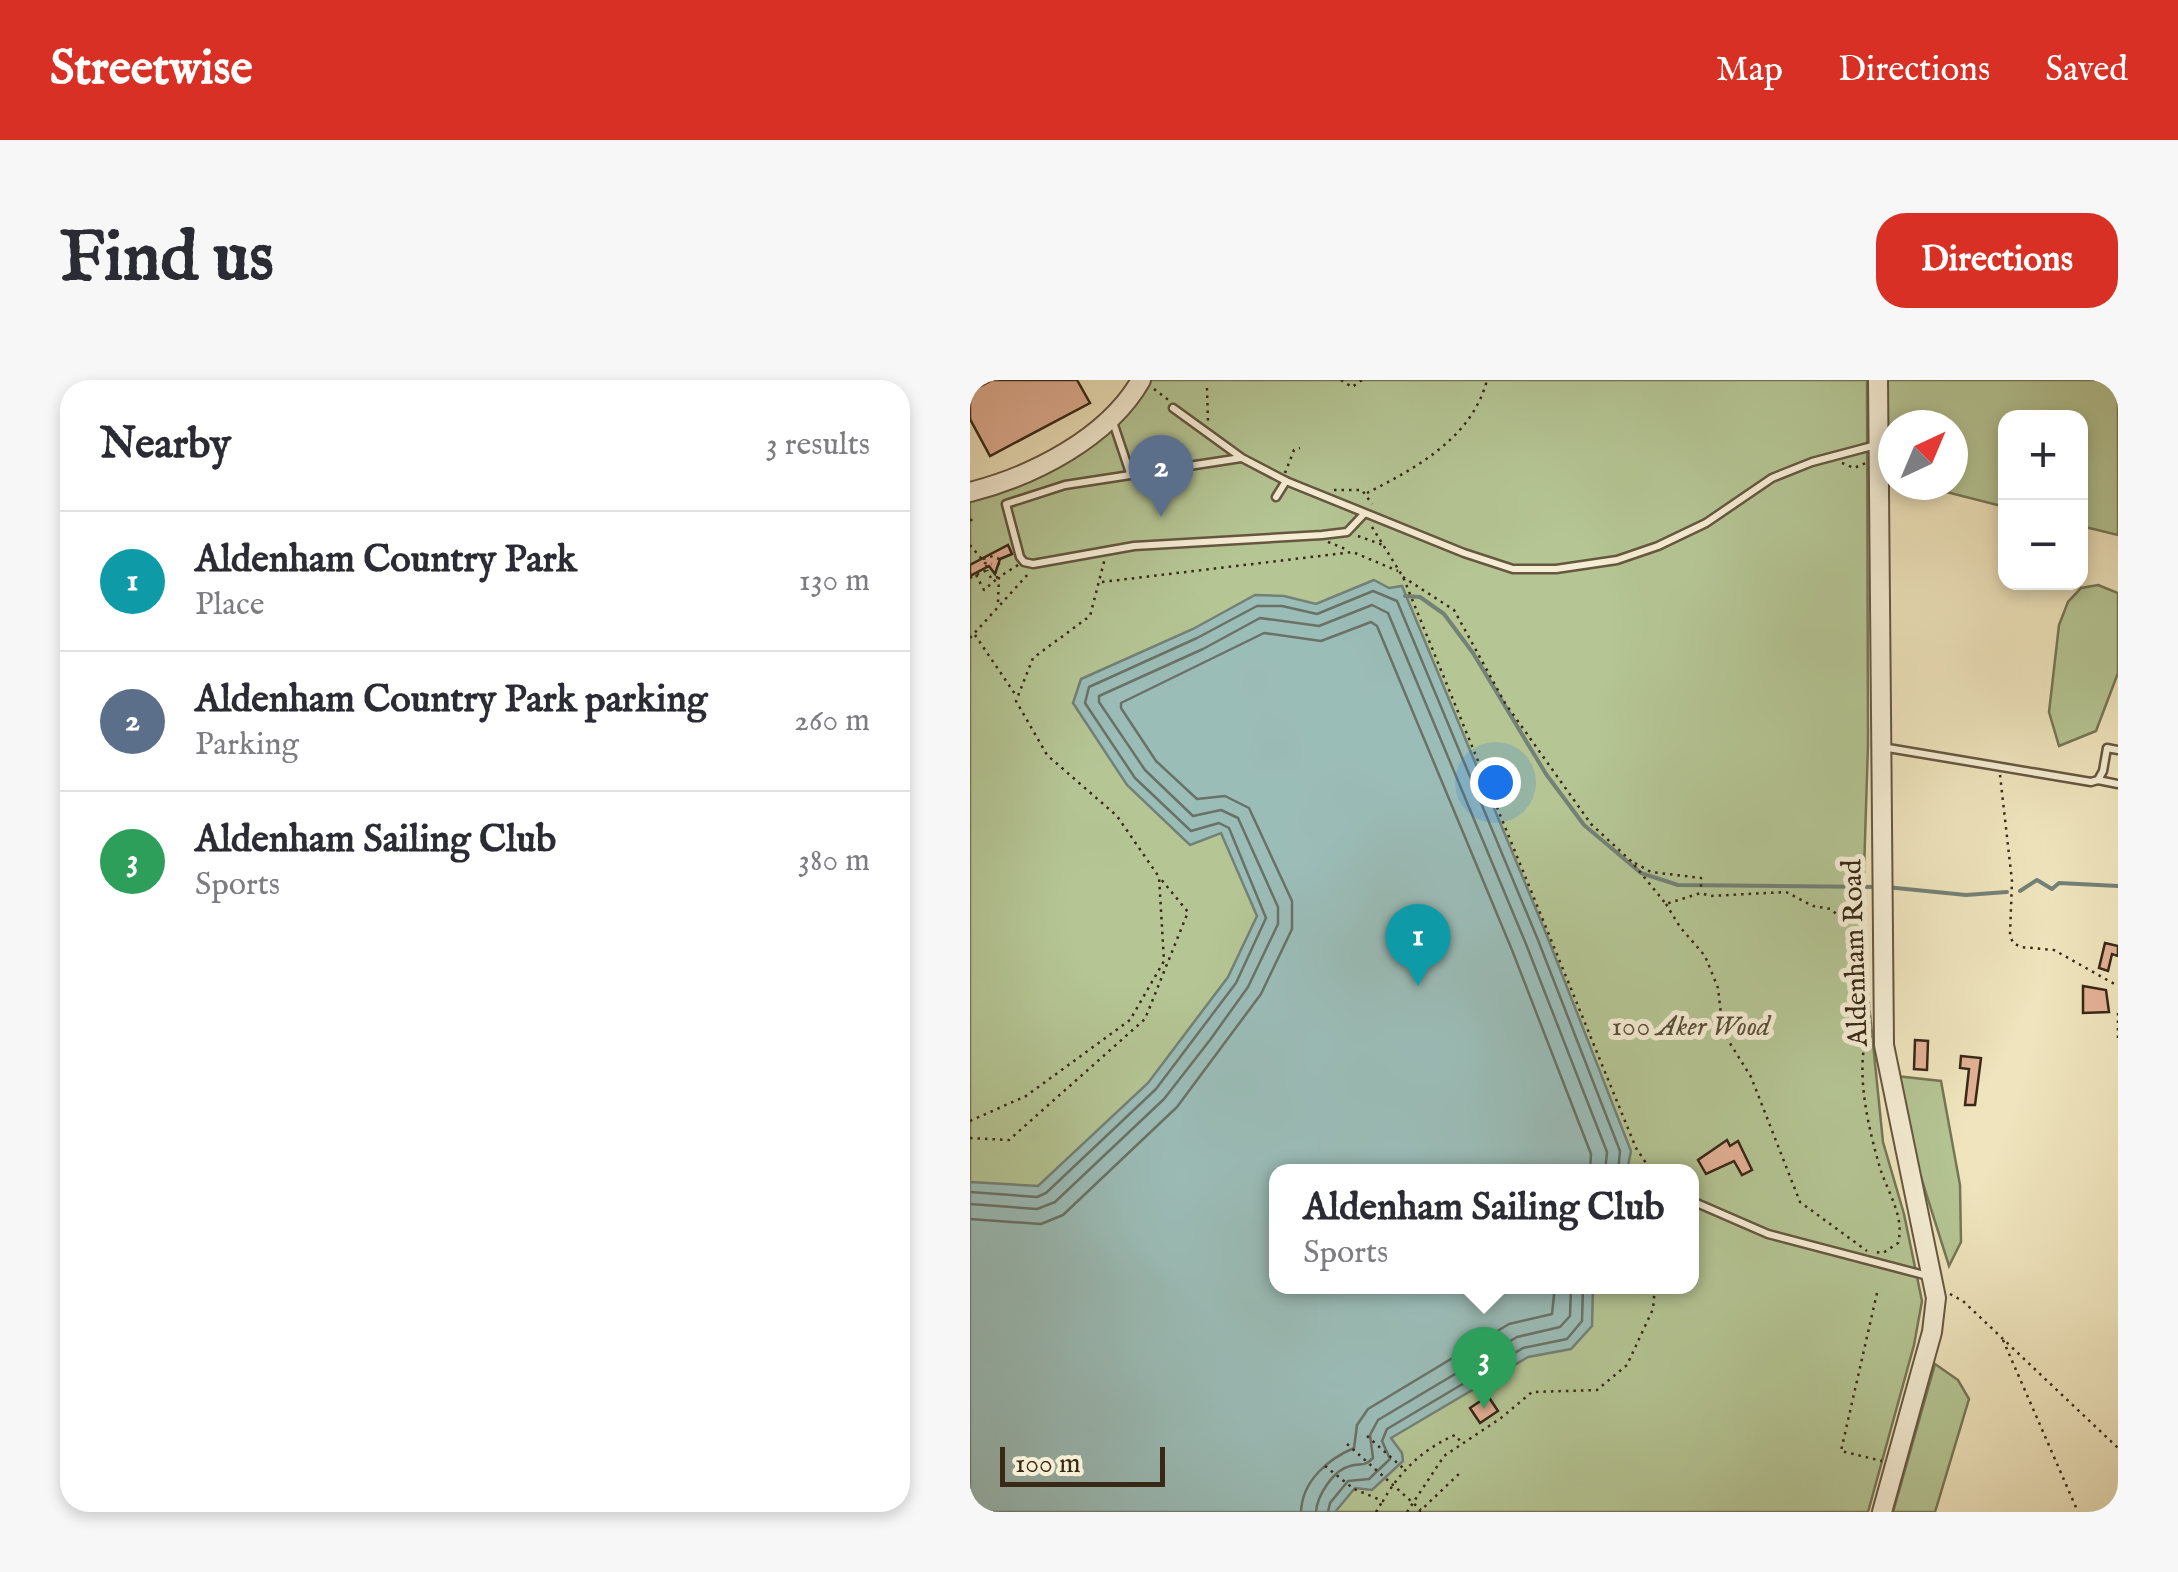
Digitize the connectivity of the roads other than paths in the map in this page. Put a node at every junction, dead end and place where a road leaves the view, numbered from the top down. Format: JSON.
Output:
{"nodes":[{"id":1,"x":1141,"y":380,"type":"edge"},
{"id":2,"x":1878,"y":380,"type":"edge"},
{"id":3,"x":1174,"y":408,"type":"road end"},
{"id":4,"x":1878,"y":410,"type":"edge"},
{"id":5,"x":1112,"y":417,"type":"junction"},
{"id":6,"x":1878,"y":448,"type":"edge"},
{"id":7,"x":1242,"y":458,"type":"junction"},
{"id":8,"x":1130,"y":473,"type":"junction"},
{"id":9,"x":1284,"y":480,"type":"junction"},
{"id":10,"x":970,"y":492,"type":"edge"},
{"id":11,"x":1276,"y":497,"type":"dead end"},
{"id":12,"x":1878,"y":500,"type":"edge"},
{"id":13,"x":1367,"y":515,"type":"junction"},
{"id":14,"x":1880,"y":747,"type":"junction"},
{"id":15,"x":2118,"y":750,"type":"edge"},
{"id":16,"x":2098,"y":780,"type":"junction"},
{"id":17,"x":2118,"y":784,"type":"edge"},
{"id":18,"x":1699,"y":1205,"type":"edge"},
{"id":19,"x":1933,"y":1281,"type":"junction"},
{"id":20,"x":1882,"y":1512,"type":"edge"}],
"edges":[{"from":1,"to":5,"type":"street"},
{"from":2,"to":4,"type":"street","name":"Aldenham Road"},
{"from":3,"to":7,"type":"lane"},
{"from":5,"to":8,"type":"lane"},
{"from":5,"to":10,"type":"street"},
{"from":6,"to":13,"type":"lane"},
{"from":7,"to":8,"type":"lane"},
{"from":7,"to":9,"type":"lane"},
{"from":8,"to":13,"type":"lane"},
{"from":9,"to":11,"type":"lane"},
{"from":9,"to":13,"type":"lane"},
{"from":12,"to":14,"type":"street","name":"Aldenham Road"},
{"from":14,"to":16,"type":"lane"},
{"from":14,"to":19,"type":"street","name":"Aldenham Road"},
{"from":15,"to":16,"type":"lane"},
{"from":16,"to":17,"type":"lane"},
{"from":18,"to":19,"type":"lane"},
{"from":19,"to":20,"type":"street","name":"Aldenham Road"}]}
